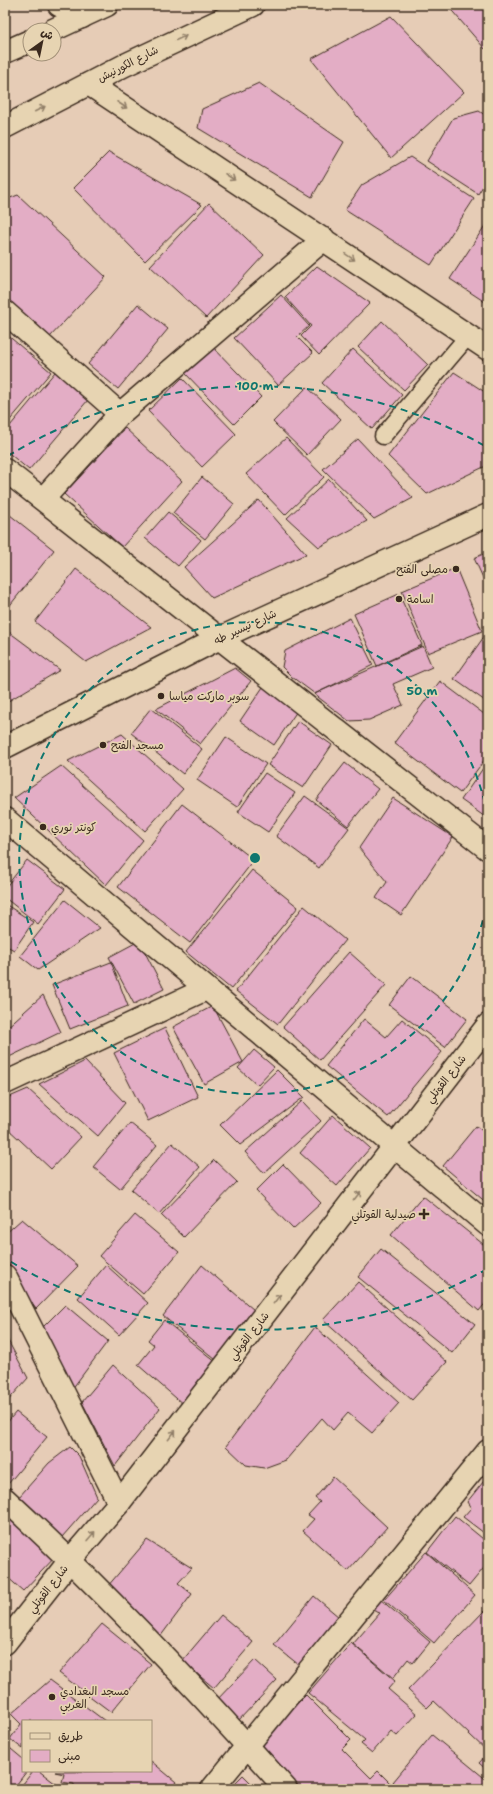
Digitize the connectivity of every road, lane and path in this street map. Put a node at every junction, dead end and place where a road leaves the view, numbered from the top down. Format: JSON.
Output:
{"nodes":[{"id":1,"x":59,"y":5,"type":"edge"},
{"id":2,"x":107,"y":5,"type":"edge"},
{"id":3,"x":254,"y":5,"type":"edge"},
{"id":4,"x":82,"y":17,"type":"junction"},
{"id":5,"x":62,"y":26,"type":"edge"},
{"id":6,"x":22,"y":44,"type":"edge"},
{"id":7,"x":5,"y":52,"type":"edge"},
{"id":8,"x":89,"y":84,"type":"junction"},
{"id":9,"x":5,"y":127,"type":"edge"},
{"id":10,"x":324,"y":239,"type":"junction"},
{"id":11,"x":5,"y":312,"type":"edge"},
{"id":12,"x":468,"y":336,"type":"junction"},
{"id":13,"x":488,"y":349,"type":"edge"},
{"id":14,"x":120,"y":414,"type":"junction"},
{"id":15,"x":383,"y":436,"type":"dead end"},
{"id":16,"x":5,"y":470,"type":"edge"},
{"id":17,"x":43,"y":499,"type":"junction"},
{"id":18,"x":488,"y":515,"type":"edge"},
{"id":19,"x":220,"y":638,"type":"junction"},
{"id":20,"x":5,"y":747,"type":"edge"},
{"id":21,"x":5,"y":819,"type":"edge"},
{"id":22,"x":488,"y":849,"type":"edge"},
{"id":23,"x":206,"y":989,"type":"junction"},
{"id":24,"x":488,"y":1025,"type":"edge"},
{"id":25,"x":5,"y":1083,"type":"edge"},
{"id":26,"x":395,"y":1146,"type":"junction"},
{"id":27,"x":488,"y":1225,"type":"edge"},
{"id":28,"x":5,"y":1276,"type":"edge"},
{"id":29,"x":488,"y":1451,"type":"edge"},
{"id":30,"x":5,"y":1498,"type":"edge"},
{"id":31,"x":120,"y":1503,"type":"junction"},
{"id":32,"x":71,"y":1559,"type":"junction"},
{"id":33,"x":5,"y":1643,"type":"edge"},
{"id":34,"x":248,"y":1747,"type":"junction"},
{"id":35,"x":212,"y":1789,"type":"edge"},
{"id":36,"x":286,"y":1789,"type":"edge"}],
"edges":[{"from":1,"to":4,"type":"street"},
{"from":2,"to":4,"type":"street"},
{"from":8,"to":3,"type":"street","name":"شارع الكورنيش","one_way":true},
{"from":4,"to":5,"type":"street"},
{"from":6,"to":7,"type":"street"},
{"from":9,"to":8,"type":"street","name":"شارع الكورنيش","one_way":true},
{"from":8,"to":10,"type":"street","one_way":true},
{"from":10,"to":12,"type":"street","one_way":true},
{"from":10,"to":14,"type":"street"},
{"from":11,"to":14,"type":"street"},
{"from":12,"to":13,"type":"street"},
{"from":12,"to":15,"type":"lane"},
{"from":14,"to":17,"type":"street"},
{"from":16,"to":17,"type":"street"},
{"from":17,"to":19,"type":"street"},
{"from":18,"to":19,"type":"street","name":"شارع تيسير طه"},
{"from":19,"to":20,"type":"street","name":"شارع تيسير طه"},
{"from":19,"to":22,"type":"street"},
{"from":21,"to":23,"type":"street"},
{"from":23,"to":25,"type":"street"},
{"from":23,"to":26,"type":"street"},
{"from":24,"to":26,"type":"street","name":"شارع القوتلي"},
{"from":26,"to":27,"type":"street"},
{"from":31,"to":26,"type":"street","name":"شارع القوتلي","one_way":true},
{"from":28,"to":31,"type":"street"},
{"from":29,"to":34,"type":"street"},
{"from":30,"to":32,"type":"street"},
{"from":32,"to":31,"type":"street","name":"شارع القوتلي","one_way":true},
{"from":32,"to":33,"type":"street","name":"شارع القوتلي"},
{"from":32,"to":34,"type":"street"},
{"from":34,"to":35,"type":"street"},
{"from":34,"to":36,"type":"street"}]}
